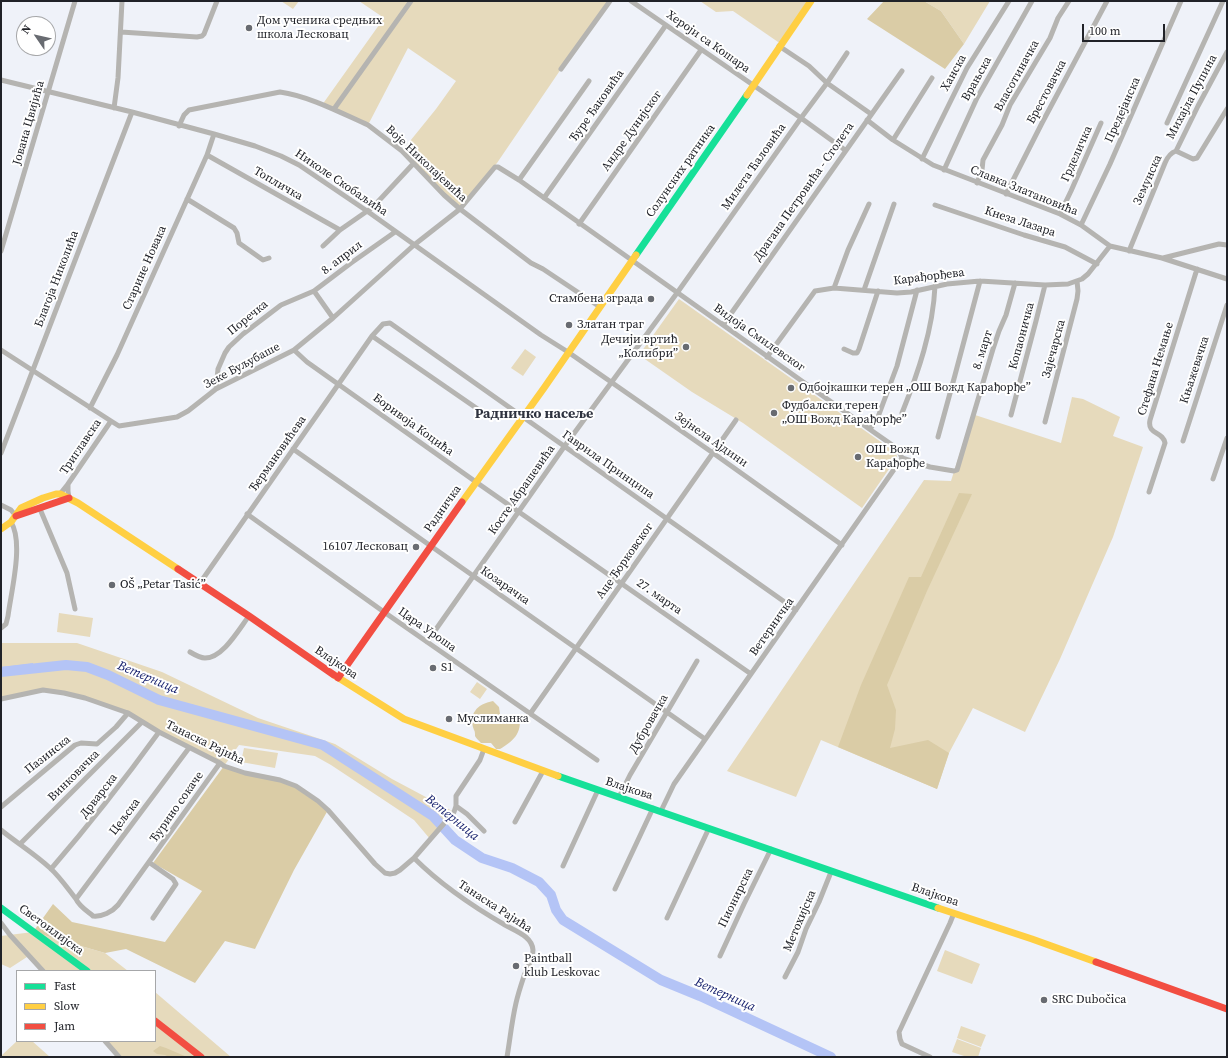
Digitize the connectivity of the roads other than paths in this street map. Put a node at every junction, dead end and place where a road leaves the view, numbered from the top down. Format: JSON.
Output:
{"nodes":[{"id":1,"x":76,"y":1,"type":"edge"},
{"id":2,"x":122,"y":1,"type":"edge"},
{"id":3,"x":217,"y":1,"type":"edge"},
{"id":4,"x":411,"y":1,"type":"edge"},
{"id":5,"x":610,"y":1,"type":"edge"},
{"id":6,"x":631,"y":1,"type":"edge"},
{"id":7,"x":812,"y":1,"type":"edge"},
{"id":8,"x":1009,"y":1,"type":"edge"},
{"id":9,"x":1032,"y":1,"type":"edge"},
{"id":10,"x":1069,"y":1,"type":"edge"},
{"id":11,"x":1107,"y":1,"type":"edge"},
{"id":12,"x":1181,"y":1,"type":"edge"},
{"id":13,"x":1223,"y":1,"type":"edge"},
{"id":14,"x":666,"y":25,"type":"junction"},
{"id":15,"x":121,"y":32,"type":"junction"},
{"id":16,"x":779,"y":46,"type":"junction"},
{"id":17,"x":701,"y":50,"type":"junction"},
{"id":18,"x":1227,"y":52,"type":"edge"},
{"id":19,"x":847,"y":53,"type":"dead end"},
{"id":20,"x":561,"y":69,"type":"dead end"},
{"id":21,"x":902,"y":71,"type":"dead end"},
{"id":22,"x":932,"y":78,"type":"dead end"},
{"id":23,"x":1,"y":80,"type":"edge"},
{"id":24,"x":589,"y":81,"type":"dead end"},
{"id":25,"x":827,"y":83,"type":"junction"},
{"id":26,"x":753,"y":86,"type":"junction"},
{"id":27,"x":49,"y":92,"type":"junction"},
{"id":28,"x":114,"y":108,"type":"junction"},
{"id":29,"x":334,"y":109,"type":"junction"},
{"id":30,"x":1227,"y":109,"type":"edge"},
{"id":31,"x":132,"y":112,"type":"junction"},
{"id":32,"x":871,"y":114,"type":"junction"},
{"id":33,"x":801,"y":118,"type":"junction"},
{"id":34,"x":867,"y":120,"type":"junction"},
{"id":35,"x":1101,"y":123,"type":"dead end"},
{"id":36,"x":1167,"y":123,"type":"dead end"},
{"id":37,"x":179,"y":126,"type":"junction"},
{"id":38,"x":214,"y":134,"type":"junction"},
{"id":39,"x":893,"y":140,"type":"junction"},
{"id":40,"x":845,"y":150,"type":"junction"},
{"id":41,"x":1176,"y":150,"type":"junction"},
{"id":42,"x":207,"y":155,"type":"junction"},
{"id":43,"x":922,"y":159,"type":"junction"},
{"id":44,"x":413,"y":164,"type":"junction"},
{"id":45,"x":944,"y":170,"type":"junction"},
{"id":46,"x":519,"y":180,"type":"junction"},
{"id":47,"x":977,"y":183,"type":"junction"},
{"id":48,"x":1006,"y":194,"type":"junction"},
{"id":49,"x":187,"y":198,"type":"junction"},
{"id":50,"x":544,"y":198,"type":"junction"},
{"id":51,"x":869,"y":204,"type":"dead end"},
{"id":52,"x":894,"y":204,"type":"dead end"},
{"id":53,"x":935,"y":205,"type":"dead end"},
{"id":54,"x":460,"y":209,"type":"junction"},
{"id":55,"x":367,"y":211,"type":"junction"},
{"id":56,"x":1060,"y":214,"type":"junction"},
{"id":57,"x":579,"y":224,"type":"junction"},
{"id":58,"x":1081,"y":225,"type":"junction"},
{"id":59,"x":340,"y":230,"type":"junction"},
{"id":60,"x":395,"y":232,"type":"junction"},
{"id":61,"x":414,"y":245,"type":"junction"},
{"id":62,"x":1227,"y":245,"type":"edge"},
{"id":63,"x":323,"y":246,"type":"dead end"},
{"id":64,"x":1110,"y":246,"type":"junction"},
{"id":65,"x":1,"y":251,"type":"edge"},
{"id":66,"x":1129,"y":251,"type":"junction"},
{"id":67,"x":269,"y":258,"type":"dead end"},
{"id":68,"x":1162,"y":258,"type":"junction"},
{"id":69,"x":632,"y":261,"type":"junction"},
{"id":70,"x":1097,"y":264,"type":"junction"},
{"id":71,"x":1197,"y":269,"type":"junction"},
{"id":72,"x":1227,"y":279,"type":"edge"},
{"id":73,"x":980,"y":281,"type":"junction"},
{"id":74,"x":1077,"y":281,"type":"junction"},
{"id":75,"x":1015,"y":283,"type":"junction"},
{"id":76,"x":1045,"y":285,"type":"junction"},
{"id":77,"x":935,"y":286,"type":"junction"},
{"id":78,"x":834,"y":288,"type":"junction"},
{"id":79,"x":864,"y":290,"type":"junction"},
{"id":80,"x":917,"y":290,"type":"junction"},
{"id":81,"x":314,"y":291,"type":"junction"},
{"id":82,"x":878,"y":292,"type":"junction"},
{"id":83,"x":677,"y":293,"type":"junction"},
{"id":84,"x":299,"y":298,"type":"joint"},
{"id":85,"x":1227,"y":305,"type":"edge"},
{"id":86,"x":600,"y":307,"type":"junction"},
{"id":87,"x":333,"y":318,"type":"junction"},
{"id":88,"x":390,"y":323,"type":"joint"},
{"id":89,"x":722,"y":325,"type":"junction"},
{"id":90,"x":372,"y":336,"type":"junction"},
{"id":91,"x":844,"y":348,"type":"dead end"},
{"id":92,"x":1,"y":350,"type":"edge"},
{"id":93,"x":294,"y":350,"type":"junction"},
{"id":94,"x":568,"y":352,"type":"junction"},
{"id":95,"x":767,"y":357,"type":"junction"},
{"id":96,"x":32,"y":370,"type":"junction"},
{"id":97,"x":611,"y":382,"type":"junction"},
{"id":98,"x":339,"y":384,"type":"junction"},
{"id":99,"x":216,"y":389,"type":"junction"},
{"id":100,"x":90,"y":408,"type":"junction"},
{"id":101,"x":482,"y":412,"type":"dead end"},
{"id":102,"x":902,"y":413,"type":"dead end"},
{"id":103,"x":1010,"y":415,"type":"dead end"},
{"id":104,"x":522,"y":417,"type":"junction"},
{"id":105,"x":736,"y":420,"type":"dead end"},
{"id":106,"x":111,"y":421,"type":"junction"},
{"id":107,"x":1045,"y":422,"type":"dead end"},
{"id":108,"x":870,"y":430,"type":"junction"},
{"id":109,"x":938,"y":437,"type":"dead end"},
{"id":110,"x":1227,"y":438,"type":"edge"},
{"id":111,"x":1183,"y":441,"type":"dead end"},
{"id":112,"x":564,"y":447,"type":"junction"},
{"id":113,"x":293,"y":449,"type":"junction"},
{"id":114,"x":1,"y":453,"type":"edge"},
{"id":115,"x":713,"y":453,"type":"junction"},
{"id":116,"x":902,"y":458,"type":"junction"},
{"id":117,"x":1213,"y":479,"type":"dead end"},
{"id":118,"x":476,"y":482,"type":"junction"},
{"id":119,"x":68,"y":484,"type":"junction"},
{"id":120,"x":1149,"y":492,"type":"dead end"},
{"id":121,"x":60,"y":494,"type":"junction"},
{"id":122,"x":69,"y":498,"type":"junction"},
{"id":123,"x":1,"y":505,"type":"edge"},
{"id":124,"x":40,"y":509,"type":"junction"},
{"id":125,"x":520,"y":512,"type":"junction"},
{"id":126,"x":247,"y":514,"type":"junction"},
{"id":127,"x":13,"y":519,"type":"junction"},
{"id":128,"x":667,"y":519,"type":"junction"},
{"id":129,"x":1,"y":528,"type":"edge"},
{"id":130,"x":842,"y":545,"type":"junction"},
{"id":131,"x":430,"y":546,"type":"junction"},
{"id":132,"x":473,"y":576,"type":"junction"},
{"id":133,"x":200,"y":583,"type":"junction"},
{"id":134,"x":621,"y":583,"type":"junction"},
{"id":135,"x":75,"y":609,"type":"dead end"},
{"id":136,"x":796,"y":610,"type":"junction"},
{"id":137,"x":384,"y":612,"type":"junction"},
{"id":138,"x":249,"y":616,"type":"junction"},
{"id":139,"x":1,"y":628,"type":"edge"},
{"id":140,"x":427,"y":642,"type":"junction"},
{"id":141,"x":576,"y":648,"type":"junction"},
{"id":142,"x":190,"y":652,"type":"dead end"},
{"id":143,"x":697,"y":661,"type":"dead end"},
{"id":144,"x":751,"y":674,"type":"junction"},
{"id":145,"x":338,"y":678,"type":"junction"},
{"id":146,"x":1,"y":699,"type":"edge"},
{"id":147,"x":128,"y":713,"type":"junction"},
{"id":148,"x":667,"y":713,"type":"junction"},
{"id":149,"x":530,"y":714,"type":"junction"},
{"id":150,"x":142,"y":722,"type":"junction"},
{"id":151,"x":159,"y":732,"type":"junction"},
{"id":152,"x":705,"y":739,"type":"junction"},
{"id":153,"x":189,"y":748,"type":"junction"},
{"id":154,"x":484,"y":749,"type":"junction"},
{"id":155,"x":597,"y":760,"type":"dead end"},
{"id":156,"x":220,"y":763,"type":"junction"},
{"id":157,"x":543,"y":770,"type":"junction"},
{"id":158,"x":598,"y":790,"type":"junction"},
{"id":159,"x":619,"y":797,"type":"junction"},
{"id":160,"x":1,"y":807,"type":"edge"},
{"id":161,"x":652,"y":808,"type":"junction"},
{"id":162,"x":455,"y":809,"type":"junction"},
{"id":163,"x":661,"y":811,"type":"junction"},
{"id":164,"x":515,"y":822,"type":"dead end"},
{"id":165,"x":709,"y":828,"type":"junction"},
{"id":166,"x":1,"y":830,"type":"edge"},
{"id":167,"x":484,"y":831,"type":"dead end"},
{"id":168,"x":20,"y":844,"type":"junction"},
{"id":169,"x":771,"y":849,"type":"junction"},
{"id":170,"x":414,"y":858,"type":"junction"},
{"id":171,"x":150,"y":863,"type":"junction"},
{"id":172,"x":563,"y":866,"type":"dead end"},
{"id":173,"x":51,"y":869,"type":"junction"},
{"id":174,"x":831,"y":872,"type":"junction"},
{"id":175,"x":615,"y":889,"type":"dead end"},
{"id":176,"x":76,"y":899,"type":"junction"},
{"id":177,"x":1,"y":908,"type":"edge"},
{"id":178,"x":954,"y":913,"type":"junction"},
{"id":179,"x":153,"y":918,"type":"dead end"},
{"id":180,"x":667,"y":918,"type":"dead end"},
{"id":181,"x":1,"y":923,"type":"edge"},
{"id":182,"x":720,"y":956,"type":"dead end"},
{"id":183,"x":42,"y":970,"type":"edge"},
{"id":184,"x":86,"y":970,"type":"edge"},
{"id":185,"x":785,"y":977,"type":"dead end"},
{"id":186,"x":1227,"y":1009,"type":"edge"},
{"id":187,"x":156,"y":1022,"type":"edge"},
{"id":188,"x":106,"y":1042,"type":"edge"},
{"id":189,"x":119,"y":1057,"type":"edge"},
{"id":190,"x":201,"y":1057,"type":"edge"},
{"id":191,"x":508,"y":1057,"type":"edge"},
{"id":192,"x":930,"y":1057,"type":"edge"}],
"edges":[{"from":1,"to":27,"type":"street","name":"Јована Цвијића"},
{"from":2,"to":15,"type":"street"},
{"from":3,"to":15,"type":"street"},
{"from":4,"to":29,"type":"street"},
{"from":5,"to":20,"type":"street"},
{"from":6,"to":14,"type":"street","name":"Хероји са Кошара"},
{"from":7,"to":16,"type":"main road","name":"Солунских ратника"},
{"from":8,"to":43,"type":"street","name":"Ханска"},
{"from":9,"to":45,"type":"street","name":"Врањска"},
{"from":10,"to":47,"type":"street","name":"Власотиначка"},
{"from":11,"to":48,"type":"street","name":"Брестовачка"},
{"from":12,"to":58,"type":"street","name":"Предејанска"},
{"from":13,"to":36,"type":"street"},
{"from":14,"to":17,"type":"street","name":"Хероји са Кошара"},
{"from":14,"to":50,"type":"street","name":"Ђуре Ђаковића"},
{"from":15,"to":28,"type":"street"},
{"from":16,"to":25,"type":"street"},
{"from":16,"to":26,"type":"main road","name":"Солунских ратника"},
{"from":17,"to":26,"type":"street","name":"Хероји са Кошара"},
{"from":17,"to":57,"type":"street","name":"Андре Дунијског"},
{"from":18,"to":41,"type":"street","name":"Михајла Пупина"},
{"from":19,"to":25,"type":"street","name":"Милета Ћаловића"},
{"from":21,"to":32,"type":"street","name":"Драгана Петровића - Столета"},
{"from":22,"to":39,"type":"street"},
{"from":23,"to":27,"type":"street","name":"Николе Скобаљића"},
{"from":24,"to":46,"type":"street"},
{"from":25,"to":32,"type":"street"},
{"from":25,"to":33,"type":"street","name":"Милета Ћаловића"},
{"from":26,"to":33,"type":"street","name":"Хероји са Кошара"},
{"from":26,"to":69,"type":"main road","name":"Солунских ратника"},
{"from":27,"to":28,"type":"street","name":"Николе Скобаљића"},
{"from":27,"to":65,"type":"street","name":"Јована Цвијића"},
{"from":28,"to":31,"type":"street","name":"Николе Скобаљића"},
{"from":29,"to":37,"type":"street","name":"Воје Николајевића"},
{"from":29,"to":44,"type":"street","name":"Воје Николајевића"},
{"from":30,"to":41,"type":"street","name":"Земунска"},
{"from":31,"to":37,"type":"street","name":"Николе Скобаљића"},
{"from":31,"to":96,"type":"street","name":"Благоја Николића"},
{"from":32,"to":34,"type":"street","name":"Драгана Петровића - Столета"},
{"from":33,"to":40,"type":"street","name":"Хероји са Кошара"},
{"from":33,"to":83,"type":"street","name":"Милета Ћаловића"},
{"from":34,"to":39,"type":"street","name":"Славка Златановића"},
{"from":34,"to":40,"type":"street","name":"Драгана Петровића - Столета"},
{"from":35,"to":56,"type":"street","name":"Грделичка"},
{"from":37,"to":38,"type":"street","name":"Николе Скобаљића"},
{"from":38,"to":42,"type":"street","name":"Старине Новака"},
{"from":38,"to":55,"type":"street","name":"Николе Скобаљића"},
{"from":39,"to":43,"type":"street","name":"Славка Златановића"},
{"from":40,"to":89,"type":"street","name":"Драгана Петровића - Столета"},
{"from":41,"to":66,"type":"street","name":"Земунска"},
{"from":42,"to":49,"type":"street","name":"Старине Новака"},
{"from":42,"to":59,"type":"street","name":"Топличка"},
{"from":43,"to":45,"type":"street","name":"Славка Златановића"},
{"from":44,"to":54,"type":"street","name":"Воје Николајевића"},
{"from":44,"to":55,"type":"street"},
{"from":45,"to":47,"type":"street","name":"Славка Златановића"},
{"from":46,"to":50,"type":"street"},
{"from":46,"to":54,"type":"street","name":"Зеке Буљубаше"},
{"from":47,"to":48,"type":"street","name":"Славка Златановића"},
{"from":48,"to":56,"type":"street","name":"Славка Златановића"},
{"from":49,"to":67,"type":"street"},
{"from":49,"to":100,"type":"street","name":"Старине Новака"},
{"from":50,"to":57,"type":"street"},
{"from":51,"to":78,"type":"street"},
{"from":52,"to":79,"type":"street"},
{"from":53,"to":70,"type":"street","name":"Кнеза Лазара"},
{"from":54,"to":61,"type":"street","name":"Зеке Буљубаше"},
{"from":54,"to":86,"type":"street","name":"Воје Николајевића"},
{"from":55,"to":59,"type":"street"},
{"from":55,"to":60,"type":"street","name":"Николе Скобаљића"},
{"from":56,"to":58,"type":"street","name":"Славка Златановића"},
{"from":57,"to":69,"type":"street"},
{"from":58,"to":64,"type":"street","name":"Славка Златановића"},
{"from":59,"to":63,"type":"street"},
{"from":60,"to":61,"type":"street","name":"Николе Скобаљића"},
{"from":60,"to":81,"type":"street","name":"8. април"},
{"from":61,"to":87,"type":"street","name":"Зеке Буљубаше"},
{"from":61,"to":94,"type":"street","name":"Николе Скобаљића"},
{"from":62,"to":68,"type":"street"},
{"from":64,"to":66,"type":"street","name":"Славка Златановића"},
{"from":64,"to":70,"type":"street","name":"Карађорђева"},
{"from":66,"to":68,"type":"street","name":"Славка Златановића"},
{"from":68,"to":71,"type":"street","name":"Славка Златановића"},
{"from":69,"to":83,"type":"street","name":"Видоја Смилевског"},
{"from":69,"to":86,"type":"main road","name":"Солунских ратника"},
{"from":70,"to":74,"type":"street","name":"Карађорђева"},
{"from":71,"to":72,"type":"street","name":"Славка Златановића"},
{"from":71,"to":120,"type":"street","name":"Стефана Немање"},
{"from":73,"to":75,"type":"street","name":"Карађорђева"},
{"from":73,"to":77,"type":"street","name":"Карађорђева"},
{"from":73,"to":109,"type":"street"},
{"from":74,"to":76,"type":"street","name":"Карађорђева"},
{"from":74,"to":107,"type":"street","name":"Зајечарска"},
{"from":75,"to":76,"type":"street","name":"Карађорђева"},
{"from":75,"to":116,"type":"street","name":"8. март"},
{"from":76,"to":103,"type":"street","name":"Копаоничка"},
{"from":77,"to":80,"type":"street","name":"Карађорђева"},
{"from":77,"to":102,"type":"street"},
{"from":78,"to":79,"type":"street","name":"Карађорђева"},
{"from":78,"to":95,"type":"street","name":"Карађорђева"},
{"from":79,"to":82,"type":"street","name":"Карађорђева"},
{"from":80,"to":82,"type":"street","name":"Карађорђева"},
{"from":80,"to":108,"type":"street"},
{"from":81,"to":84,"type":"street","name":"8. април"},
{"from":81,"to":87,"type":"street"},
{"from":82,"to":91,"type":"street"},
{"from":83,"to":89,"type":"street","name":"Видоја Смилевског"},
{"from":83,"to":97,"type":"street","name":"Косте Абрашевића"},
{"from":84,"to":99,"type":"street","name":"Поречка"},
{"from":85,"to":111,"type":"street","name":"Књажевачка"},
{"from":86,"to":94,"type":"main road","name":"Солунских ратника"},
{"from":87,"to":93,"type":"street","name":"Зеке Буљубаше"},
{"from":88,"to":90,"type":"street","name":"Ђермановићева"},
{"from":88,"to":104,"type":"street","name":"Гаврила Принципа"},
{"from":89,"to":95,"type":"street","name":"Видоја Смилевског"},
{"from":90,"to":98,"type":"street","name":"Ђермановићева"},
{"from":90,"to":101,"type":"street"},
{"from":92,"to":96,"type":"street","name":"Зеке Буљубаше"},
{"from":93,"to":98,"type":"street","name":"Зеке Буљубаше"},
{"from":93,"to":99,"type":"street","name":"Зеке Буљубаше"},
{"from":94,"to":97,"type":"street","name":"Зејнела Ајдини"},
{"from":94,"to":104,"type":"main road","name":"Радничка"},
{"from":95,"to":108,"type":"street","name":"Видоја Смилевског"},
{"from":96,"to":100,"type":"street","name":"Зеке Буљубаше"},
{"from":96,"to":114,"type":"street","name":"Благоја Николића"},
{"from":97,"to":112,"type":"street","name":"Косте Абрашевића"},
{"from":97,"to":115,"type":"street","name":"Зејнела Ајдини"},
{"from":98,"to":113,"type":"street","name":"Ђермановићева"},
{"from":98,"to":118,"type":"street","name":"Боривоја Коцића"},
{"from":99,"to":106,"type":"street","name":"Зеке Буљубаше"},
{"from":100,"to":106,"type":"street","name":"Зеке Буљубаше"},
{"from":104,"to":112,"type":"street","name":"Гаврила Принципа"},
{"from":104,"to":118,"type":"main road","name":"Радничка"},
{"from":105,"to":115,"type":"street","name":"Аце Ђорковског"},
{"from":106,"to":119,"type":"street","name":"Триглавска"},
{"from":108,"to":116,"type":"street","name":"Видоја Смилевског"},
{"from":110,"to":117,"type":"street"},
{"from":112,"to":125,"type":"street","name":"Косте Абрашевића"},
{"from":112,"to":128,"type":"street","name":"Гаврила Принципа"},
{"from":113,"to":126,"type":"street","name":"Ђермановићева"},
{"from":113,"to":131,"type":"street","name":"Козарачка"},
{"from":115,"to":128,"type":"street","name":"Аце Ђорковског"},
{"from":115,"to":130,"type":"street","name":"Зејнела Ајдини"},
{"from":116,"to":130,"type":"street","name":"Ветерничка"},
{"from":118,"to":125,"type":"street","name":"27. марта"},
{"from":118,"to":131,"type":"main road","name":"Радничка"},
{"from":119,"to":121,"type":"street","name":"Триглавска"},
{"from":119,"to":122,"type":"street","name":"Триглавска"},
{"from":121,"to":122,"type":"main road","name":"Влајкова"},
{"from":121,"to":127,"type":"main road"},
{"from":122,"to":124,"type":"main road"},
{"from":122,"to":133,"type":"main road","name":"Влајкова"},
{"from":123,"to":127,"type":"street"},
{"from":124,"to":127,"type":"main road"},
{"from":124,"to":135,"type":"street"},
{"from":125,"to":132,"type":"street","name":"Косте Абрашевића"},
{"from":125,"to":134,"type":"street","name":"27. марта"},
{"from":126,"to":133,"type":"street","name":"Ђермановићева"},
{"from":126,"to":137,"type":"street","name":"Цара Уроша"},
{"from":127,"to":129,"type":"main road"},
{"from":127,"to":139,"type":"street"},
{"from":128,"to":134,"type":"street","name":"Аце Ђорковског"},
{"from":128,"to":136,"type":"street","name":"Гаврила Принципа"},
{"from":130,"to":136,"type":"street","name":"Ветерничка"},
{"from":131,"to":132,"type":"street","name":"Козарачка"},
{"from":131,"to":137,"type":"main road","name":"Радничка"},
{"from":132,"to":140,"type":"street","name":"Косте Абрашевића"},
{"from":132,"to":141,"type":"street","name":"Козарачка"},
{"from":133,"to":138,"type":"main road","name":"Влајкова"},
{"from":134,"to":141,"type":"street","name":"Аце Ђорковског"},
{"from":134,"to":144,"type":"street","name":"27. марта"},
{"from":136,"to":144,"type":"street","name":"Ветерничка"},
{"from":137,"to":140,"type":"street","name":"Цара Уроша"},
{"from":137,"to":145,"type":"main road","name":"Радничка"},
{"from":138,"to":142,"type":"street"},
{"from":138,"to":145,"type":"main road","name":"Влајкова"},
{"from":140,"to":149,"type":"street","name":"Цара Уроша"},
{"from":141,"to":148,"type":"street","name":"Козарачка"},
{"from":141,"to":149,"type":"street","name":"Аце Ђорковског"},
{"from":143,"to":148,"type":"street","name":"Дубровачка"},
{"from":144,"to":152,"type":"street","name":"Ветерничка"},
{"from":145,"to":154,"type":"main road","name":"Влајкова"},
{"from":146,"to":147,"type":"street","name":"Танаска Рајића"},
{"from":147,"to":150,"type":"street","name":"Танаска Рајића"},
{"from":147,"to":160,"type":"street","name":"Пазинска"},
{"from":148,"to":152,"type":"street","name":"Козарачка"},
{"from":148,"to":159,"type":"street","name":"Дубровачка"},
{"from":149,"to":155,"type":"street","name":"Цара Уроша"},
{"from":150,"to":151,"type":"street","name":"Танаска Рајића"},
{"from":150,"to":168,"type":"street","name":"Винковачка"},
{"from":151,"to":153,"type":"street","name":"Танаска Рајића"},
{"from":151,"to":173,"type":"street","name":"Дрварска"},
{"from":152,"to":163,"type":"street","name":"Ветерничка"},
{"from":153,"to":156,"type":"street","name":"Танаска Рајића"},
{"from":153,"to":176,"type":"street","name":"Цељска"},
{"from":154,"to":157,"type":"main road","name":"Влајкова"},
{"from":154,"to":162,"type":"street"},
{"from":156,"to":170,"type":"street","name":"Танаска Рајића"},
{"from":156,"to":171,"type":"street","name":"Ђурино сокаче"},
{"from":157,"to":158,"type":"main road","name":"Влајкова"},
{"from":157,"to":164,"type":"street"},
{"from":158,"to":159,"type":"main road","name":"Влајкова"},
{"from":158,"to":172,"type":"street"},
{"from":159,"to":161,"type":"main road","name":"Влајкова"},
{"from":161,"to":163,"type":"main road","name":"Влајкова"},
{"from":161,"to":175,"type":"street"},
{"from":162,"to":167,"type":"street"},
{"from":162,"to":170,"type":"street","name":"Танаска Рајића"},
{"from":163,"to":165,"type":"main road","name":"Влајкова"},
{"from":165,"to":169,"type":"main road","name":"Влајкова"},
{"from":165,"to":180,"type":"street"},
{"from":166,"to":168,"type":"street"},
{"from":168,"to":173,"type":"street"},
{"from":169,"to":174,"type":"main road","name":"Влајкова"},
{"from":169,"to":182,"type":"street","name":"Пионирска"},
{"from":170,"to":191,"type":"street","name":"Танаска Рајића"},
{"from":171,"to":176,"type":"street","name":"Ђурино сокаче"},
{"from":171,"to":179,"type":"street"},
{"from":173,"to":176,"type":"street"},
{"from":174,"to":178,"type":"main road","name":"Влајкова"},
{"from":174,"to":185,"type":"street","name":"Метохијска"},
{"from":177,"to":184,"type":"main road","name":"Светоилијска"},
{"from":178,"to":186,"type":"main road","name":"Влајкова"},
{"from":178,"to":192,"type":"street"},
{"from":181,"to":183,"type":"street"},
{"from":187,"to":190,"type":"main road"},
{"from":188,"to":189,"type":"street"}]}
